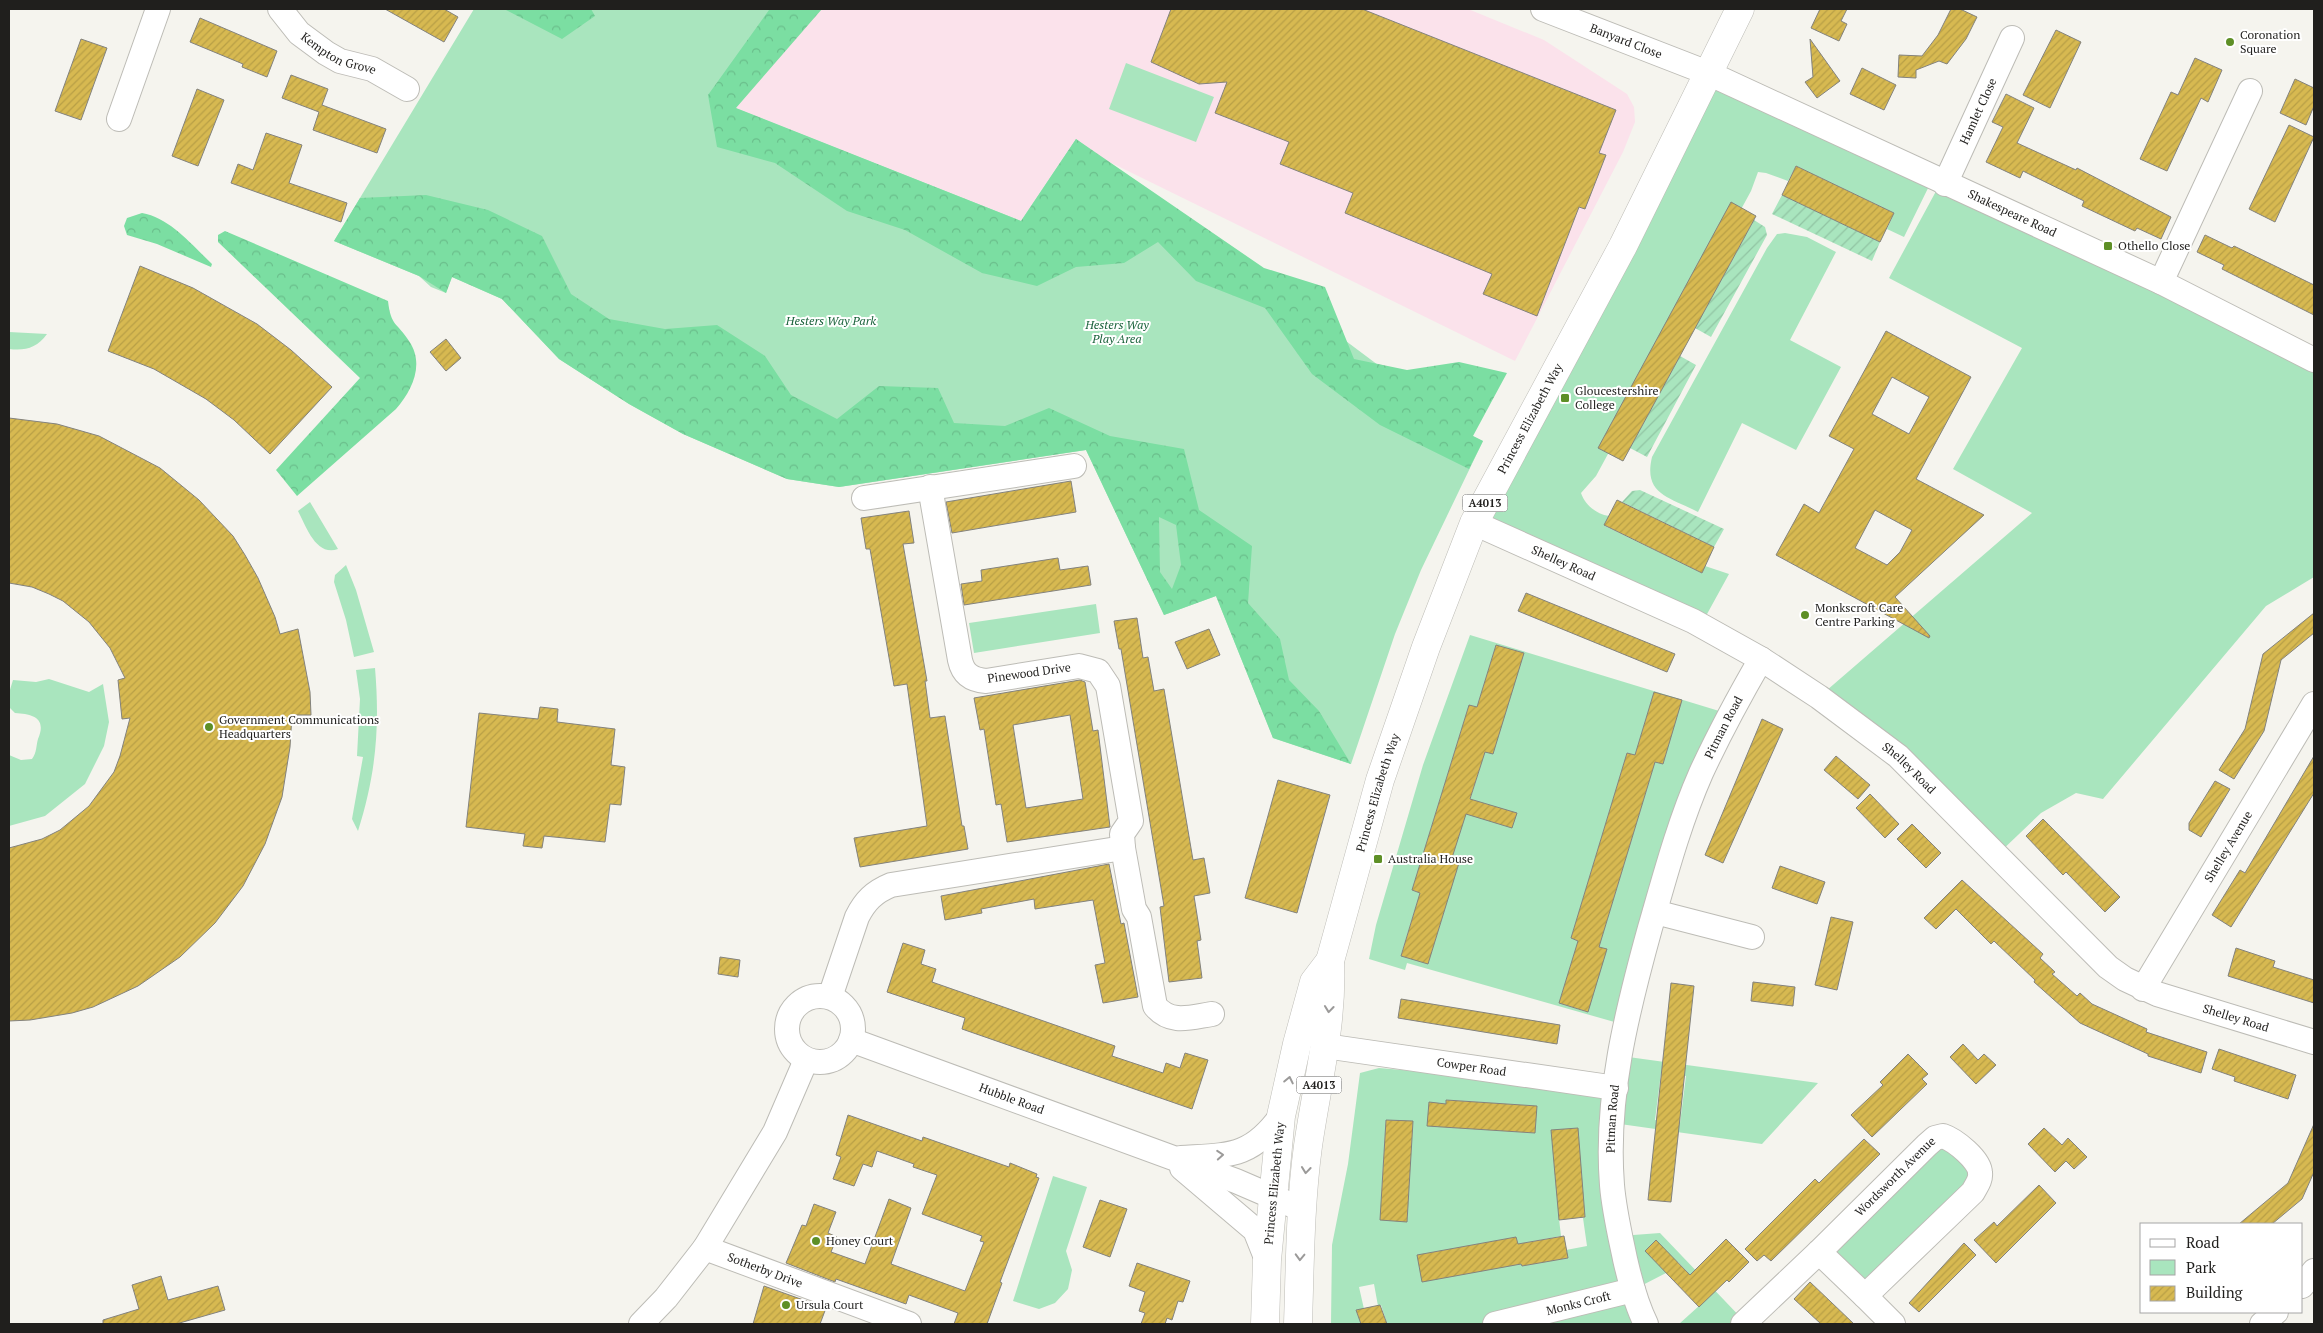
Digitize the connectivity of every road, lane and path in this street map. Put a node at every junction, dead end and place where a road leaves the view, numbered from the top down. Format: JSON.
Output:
{"nodes":[{"id":1,"x":158,"y":9,"type":"edge"},
{"id":2,"x":280,"y":9,"type":"edge"},
{"id":3,"x":1542,"y":9,"type":"edge"},
{"id":4,"x":1740,"y":9,"type":"edge"},
{"id":5,"x":2012,"y":38,"type":"dead end"},
{"id":6,"x":1708,"y":73,"type":"junction"},
{"id":7,"x":407,"y":90,"type":"dead end"},
{"id":8,"x":2250,"y":91,"type":"dead end"},
{"id":9,"x":119,"y":118,"type":"dead end"},
{"id":10,"x":1945,"y":184,"type":"junction"},
{"id":11,"x":2161,"y":282,"type":"junction"},
{"id":12,"x":2314,"y":360,"type":"edge"},
{"id":13,"x":1074,"y":466,"type":"dead end"},
{"id":14,"x":930,"y":488,"type":"junction"},
{"id":15,"x":864,"y":498,"type":"dead end"},
{"id":16,"x":1474,"y":523,"type":"junction"},
{"id":17,"x":1761,"y":660,"type":"junction"},
{"id":18,"x":2314,"y":704,"type":"edge"},
{"id":19,"x":1122,"y":848,"type":"junction"},
{"id":20,"x":1655,"y":912,"type":"junction"},
{"id":21,"x":1752,"y":937,"type":"dead end"},
{"id":22,"x":1330,"y":960,"type":"junction"},
{"id":23,"x":2143,"y":988,"type":"junction"},
{"id":24,"x":830,"y":997,"type":"junction"},
{"id":25,"x":1212,"y":1014,"type":"dead end"},
{"id":26,"x":851,"y":1040,"type":"junction"},
{"id":27,"x":2314,"y":1042,"type":"edge"},
{"id":28,"x":1325,"y":1046,"type":"junction"},
{"id":29,"x":806,"y":1060,"type":"junction"},
{"id":30,"x":1616,"y":1088,"type":"junction"},
{"id":31,"x":1281,"y":1116,"type":"junction"},
{"id":32,"x":1172,"y":1159,"type":"junction"},
{"id":33,"x":1301,"y":1208,"type":"junction"},
{"id":34,"x":1266,"y":1217,"type":"junction"},
{"id":35,"x":705,"y":1248,"type":"junction"},
{"id":36,"x":1819,"y":1252,"type":"junction"},
{"id":37,"x":2314,"y":1271,"type":"edge"},
{"id":38,"x":2303,"y":1285,"type":"edge"},
{"id":39,"x":1633,"y":1290,"type":"junction"},
{"id":40,"x":1865,"y":1296,"type":"junction"},
{"id":41,"x":2275,"y":1313,"type":"edge"},
{"id":42,"x":641,"y":1324,"type":"edge"},
{"id":43,"x":909,"y":1324,"type":"edge"},
{"id":44,"x":1265,"y":1324,"type":"edge"},
{"id":45,"x":1298,"y":1324,"type":"edge"},
{"id":46,"x":1495,"y":1324,"type":"edge"},
{"id":47,"x":1646,"y":1324,"type":"edge"},
{"id":48,"x":1743,"y":1324,"type":"edge"},
{"id":49,"x":1893,"y":1324,"type":"edge"},
{"id":50,"x":2262,"y":1324,"type":"edge"}],
"edges":[{"from":1,"to":9,"type":"street"},
{"from":2,"to":7,"type":"street","name":"Kempton Grove"},
{"from":3,"to":6,"type":"street","name":"Banyard Close"},
{"from":4,"to":6,"type":"main road","name":"Princess Elizabeth Way","number":"A4013"},
{"from":5,"to":10,"type":"street","name":"Hamlet Close"},
{"from":6,"to":10,"type":"street","name":"Shakespeare Road"},
{"from":6,"to":16,"type":"main road","name":"Princess Elizabeth Way","number":"A4013"},
{"from":8,"to":11,"type":"street"},
{"from":10,"to":11,"type":"street","name":"Shakespeare Road"},
{"from":11,"to":12,"type":"street","name":"Shakespeare Road"},
{"from":13,"to":14,"type":"street"},
{"from":14,"to":15,"type":"street"},
{"from":14,"to":19,"type":"street","name":"Pinewood Drive"},
{"from":16,"to":17,"type":"street","name":"Shelley Road"},
{"from":16,"to":22,"type":"main road","name":"Princess Elizabeth Way","number":"A4013"},
{"from":17,"to":20,"type":"street","name":"Pitman Road"},
{"from":17,"to":23,"type":"street","name":"Shelley Road"},
{"from":18,"to":23,"type":"street","name":"Shelley Avenue"},
{"from":19,"to":24,"type":"street"},
{"from":19,"to":25,"type":"street","name":"Pinewood Drive"},
{"from":20,"to":21,"type":"street"},
{"from":20,"to":30,"type":"street","name":"Pitman Road"},
{"from":22,"to":28,"type":"main road","name":"Princess Elizabeth Way","number":"A4013","one_way":true},
{"from":31,"to":22,"type":"main road","name":"Princess Elizabeth Way","number":"A4013","one_way":true},
{"from":23,"to":27,"type":"street","name":"Shelley Road"},
{"from":24,"to":26,"type":"street"},
{"from":24,"to":29,"type":"street"},
{"from":26,"to":29,"type":"street"},
{"from":26,"to":32,"type":"street","name":"Hubble Road"},
{"from":28,"to":30,"type":"street","name":"Cowper Road"},
{"from":28,"to":33,"type":"main road","name":"Princess Elizabeth Way","number":"A4013","one_way":true},
{"from":29,"to":35,"type":"street"},
{"from":30,"to":39,"type":"street","name":"Pitman Road"},
{"from":32,"to":31,"type":"street","name":"Hubble Road","one_way":true},
{"from":31,"to":34,"type":"main road","name":"Princess Elizabeth Way","number":"A4013"},
{"from":32,"to":34,"type":"street","name":"Hubble Road"},
{"from":32,"to":34,"type":"street","name":"Hubble Road"},
{"from":33,"to":34,"type":"street","name":"Hubble Road"},
{"from":33,"to":45,"type":"main road","name":"Princess Elizabeth Way","number":"A4013","one_way":true},
{"from":34,"to":44,"type":"main road","name":"Princess Elizabeth Way","number":"A4013"},
{"from":35,"to":42,"type":"street"},
{"from":35,"to":43,"type":"street","name":"Sotherby Drive"},
{"from":36,"to":40,"type":"street"},
{"from":36,"to":40,"type":"street","name":"Wordsworth Avenue"},
{"from":36,"to":48,"type":"street","name":"Wordsworth Avenue"},
{"from":37,"to":38,"type":"street"},
{"from":39,"to":46,"type":"street","name":"Monks Croft"},
{"from":39,"to":47,"type":"street","name":"Pitman Road"},
{"from":40,"to":49,"type":"street"},
{"from":41,"to":50,"type":"street"}]}
